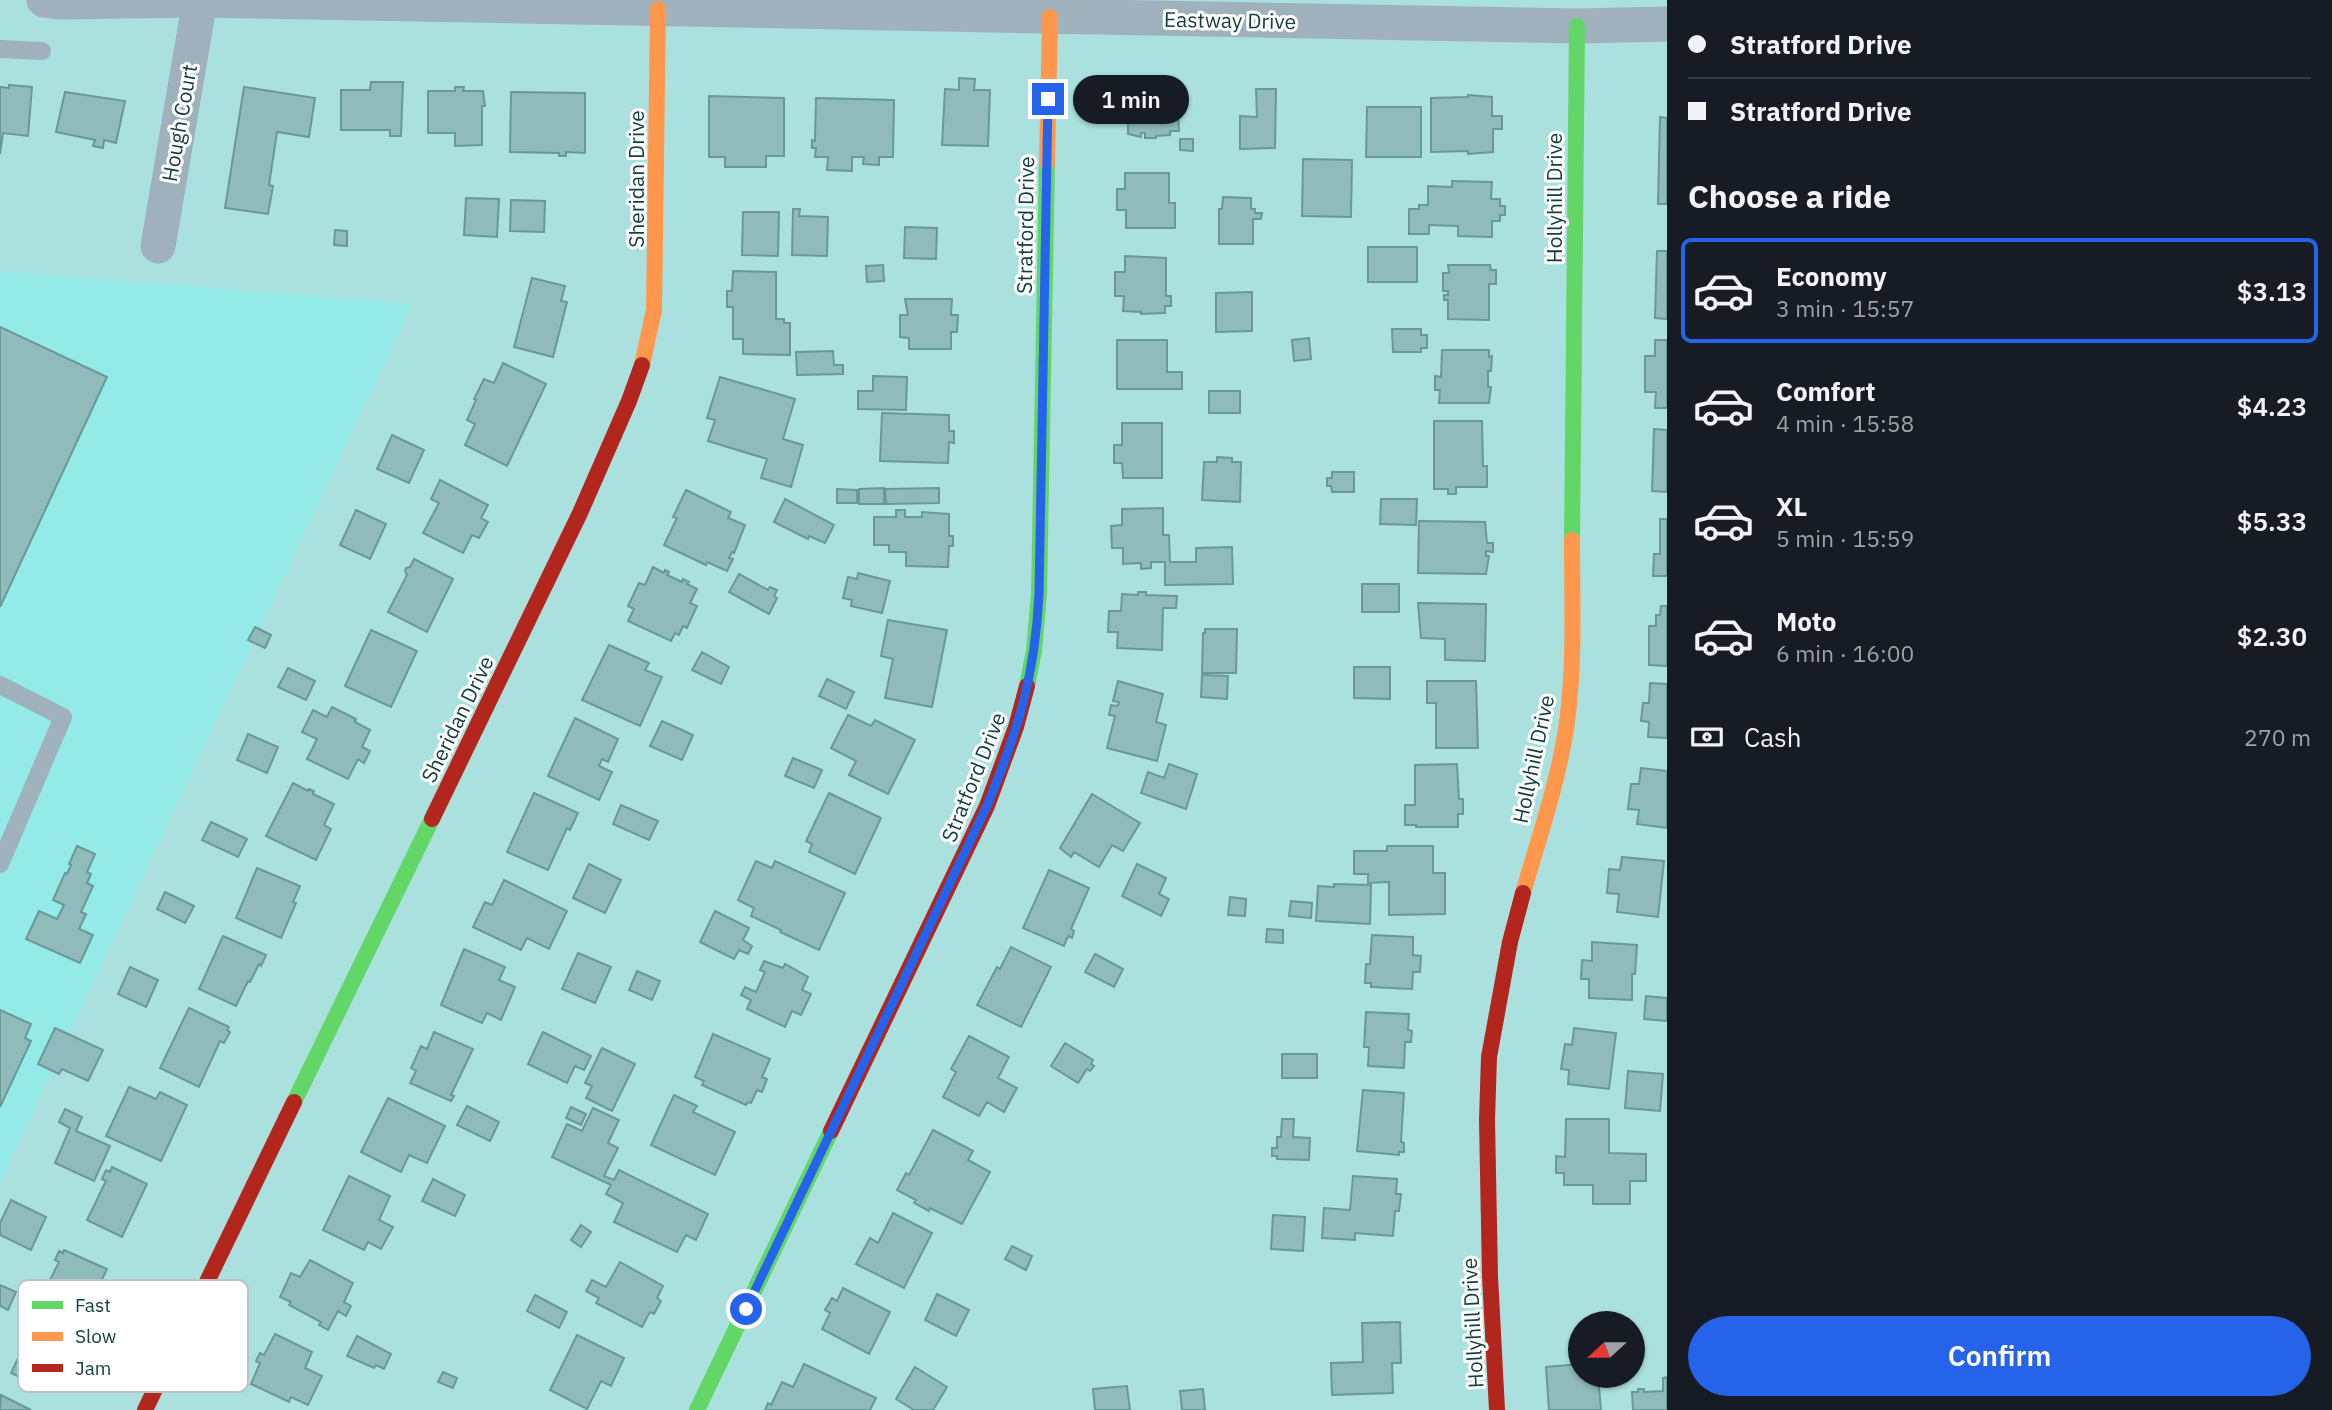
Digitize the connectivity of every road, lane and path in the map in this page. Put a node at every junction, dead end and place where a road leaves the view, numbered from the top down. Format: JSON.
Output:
{"nodes":[{"id":1,"x":44,"y":0,"type":"edge"},
{"id":2,"x":194,"y":0,"type":"edge"},
{"id":3,"x":202,"y":0,"type":"edge"},
{"id":4,"x":658,"y":9,"type":"junction"},
{"id":5,"x":1050,"y":17,"type":"junction"},
{"id":6,"x":1667,"y":24,"type":"edge"},
{"id":7,"x":1577,"y":26,"type":"junction"},
{"id":8,"x":0,"y":48,"type":"edge"},
{"id":9,"x":42,"y":51,"type":"dead end"},
{"id":10,"x":158,"y":246,"type":"dead end"},
{"id":11,"x":0,"y":685,"type":"edge"},
{"id":12,"x":0,"y":864,"type":"edge"},
{"id":13,"x":208,"y":1280,"type":"edge"},
{"id":14,"x":154,"y":1392,"type":"edge"},
{"id":15,"x":145,"y":1410,"type":"edge"},
{"id":16,"x":697,"y":1410,"type":"edge"},
{"id":17,"x":1497,"y":1410,"type":"edge"}],
"edges":[{"from":1,"to":2,"type":"street"},
{"from":3,"to":4,"type":"street","name":"Eastway Drive"},
{"from":3,"to":10,"type":"street","name":"Hough Court"},
{"from":4,"to":5,"type":"street","name":"Eastway Drive"},
{"from":4,"to":13,"type":"street","name":"Sheridan Drive"},
{"from":5,"to":7,"type":"street","name":"Eastway Drive"},
{"from":5,"to":16,"type":"street","name":"Stratford Drive"},
{"from":6,"to":7,"type":"street","name":"Eastway Drive"},
{"from":7,"to":17,"type":"street","name":"Hollyhill Drive"},
{"from":8,"to":9,"type":"lane"},
{"from":11,"to":12,"type":"lane"},
{"from":14,"to":15,"type":"street","name":"Sheridan Drive"}]}
